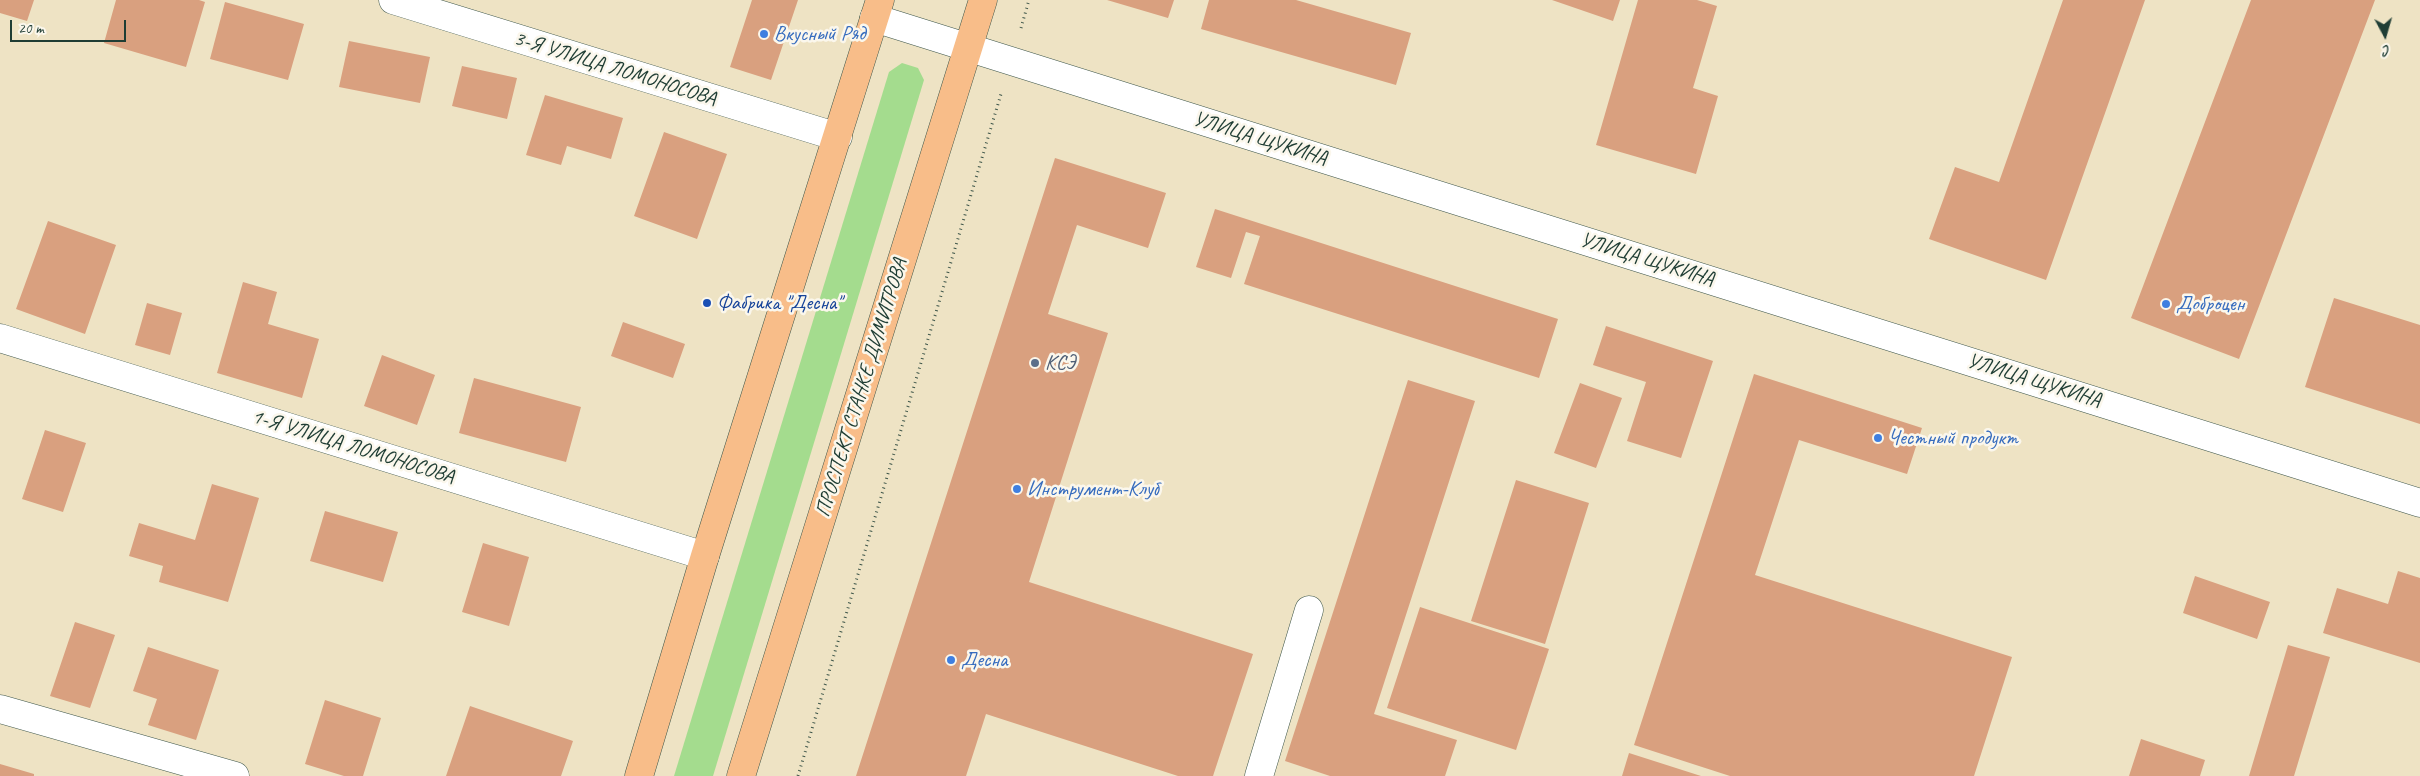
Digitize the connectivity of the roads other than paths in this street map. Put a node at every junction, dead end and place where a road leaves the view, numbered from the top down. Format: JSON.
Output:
{"nodes":[{"id":1,"x":393,"y":0,"type":"edge"},
{"id":2,"x":983,"y":0,"type":"edge"},
{"id":3,"x":877,"y":9,"type":"edge"},
{"id":4,"x":968,"y":48,"type":"junction"},
{"id":5,"x":838,"y":138,"type":"junction"},
{"id":6,"x":0,"y":338,"type":"edge"},
{"id":7,"x":2420,"y":503,"type":"edge"},
{"id":8,"x":705,"y":556,"type":"junction"},
{"id":9,"x":1309,"y":610,"type":"dead end"},
{"id":10,"x":0,"y":709,"type":"edge"},
{"id":11,"x":235,"y":776,"type":"edge"},
{"id":12,"x":639,"y":776,"type":"edge"},
{"id":13,"x":741,"y":776,"type":"edge"},
{"id":14,"x":1259,"y":776,"type":"edge"}],
"edges":[{"from":1,"to":5,"type":"street","name":"3-Я УЛИЦА ЛОМОНОСОВА"},
{"from":2,"to":4,"type":"main road","name":"ПРОСПЕКТ СТАНКЕ ДИМИТРОВА"},
{"from":3,"to":4,"type":"street","name":"УЛИЦА ЩУКИНА"},
{"from":3,"to":5,"type":"main road"},
{"from":4,"to":7,"type":"street","name":"УЛИЦА ЩУКИНА"},
{"from":4,"to":13,"type":"main road","name":"ПРОСПЕКТ СТАНКЕ ДИМИТРОВА"},
{"from":5,"to":8,"type":"main road"},
{"from":6,"to":8,"type":"street","name":"1-Я УЛИЦА ЛОМОНОСОВА"},
{"from":8,"to":12,"type":"main road"},
{"from":9,"to":14,"type":"street"},
{"from":10,"to":11,"type":"street"}]}
